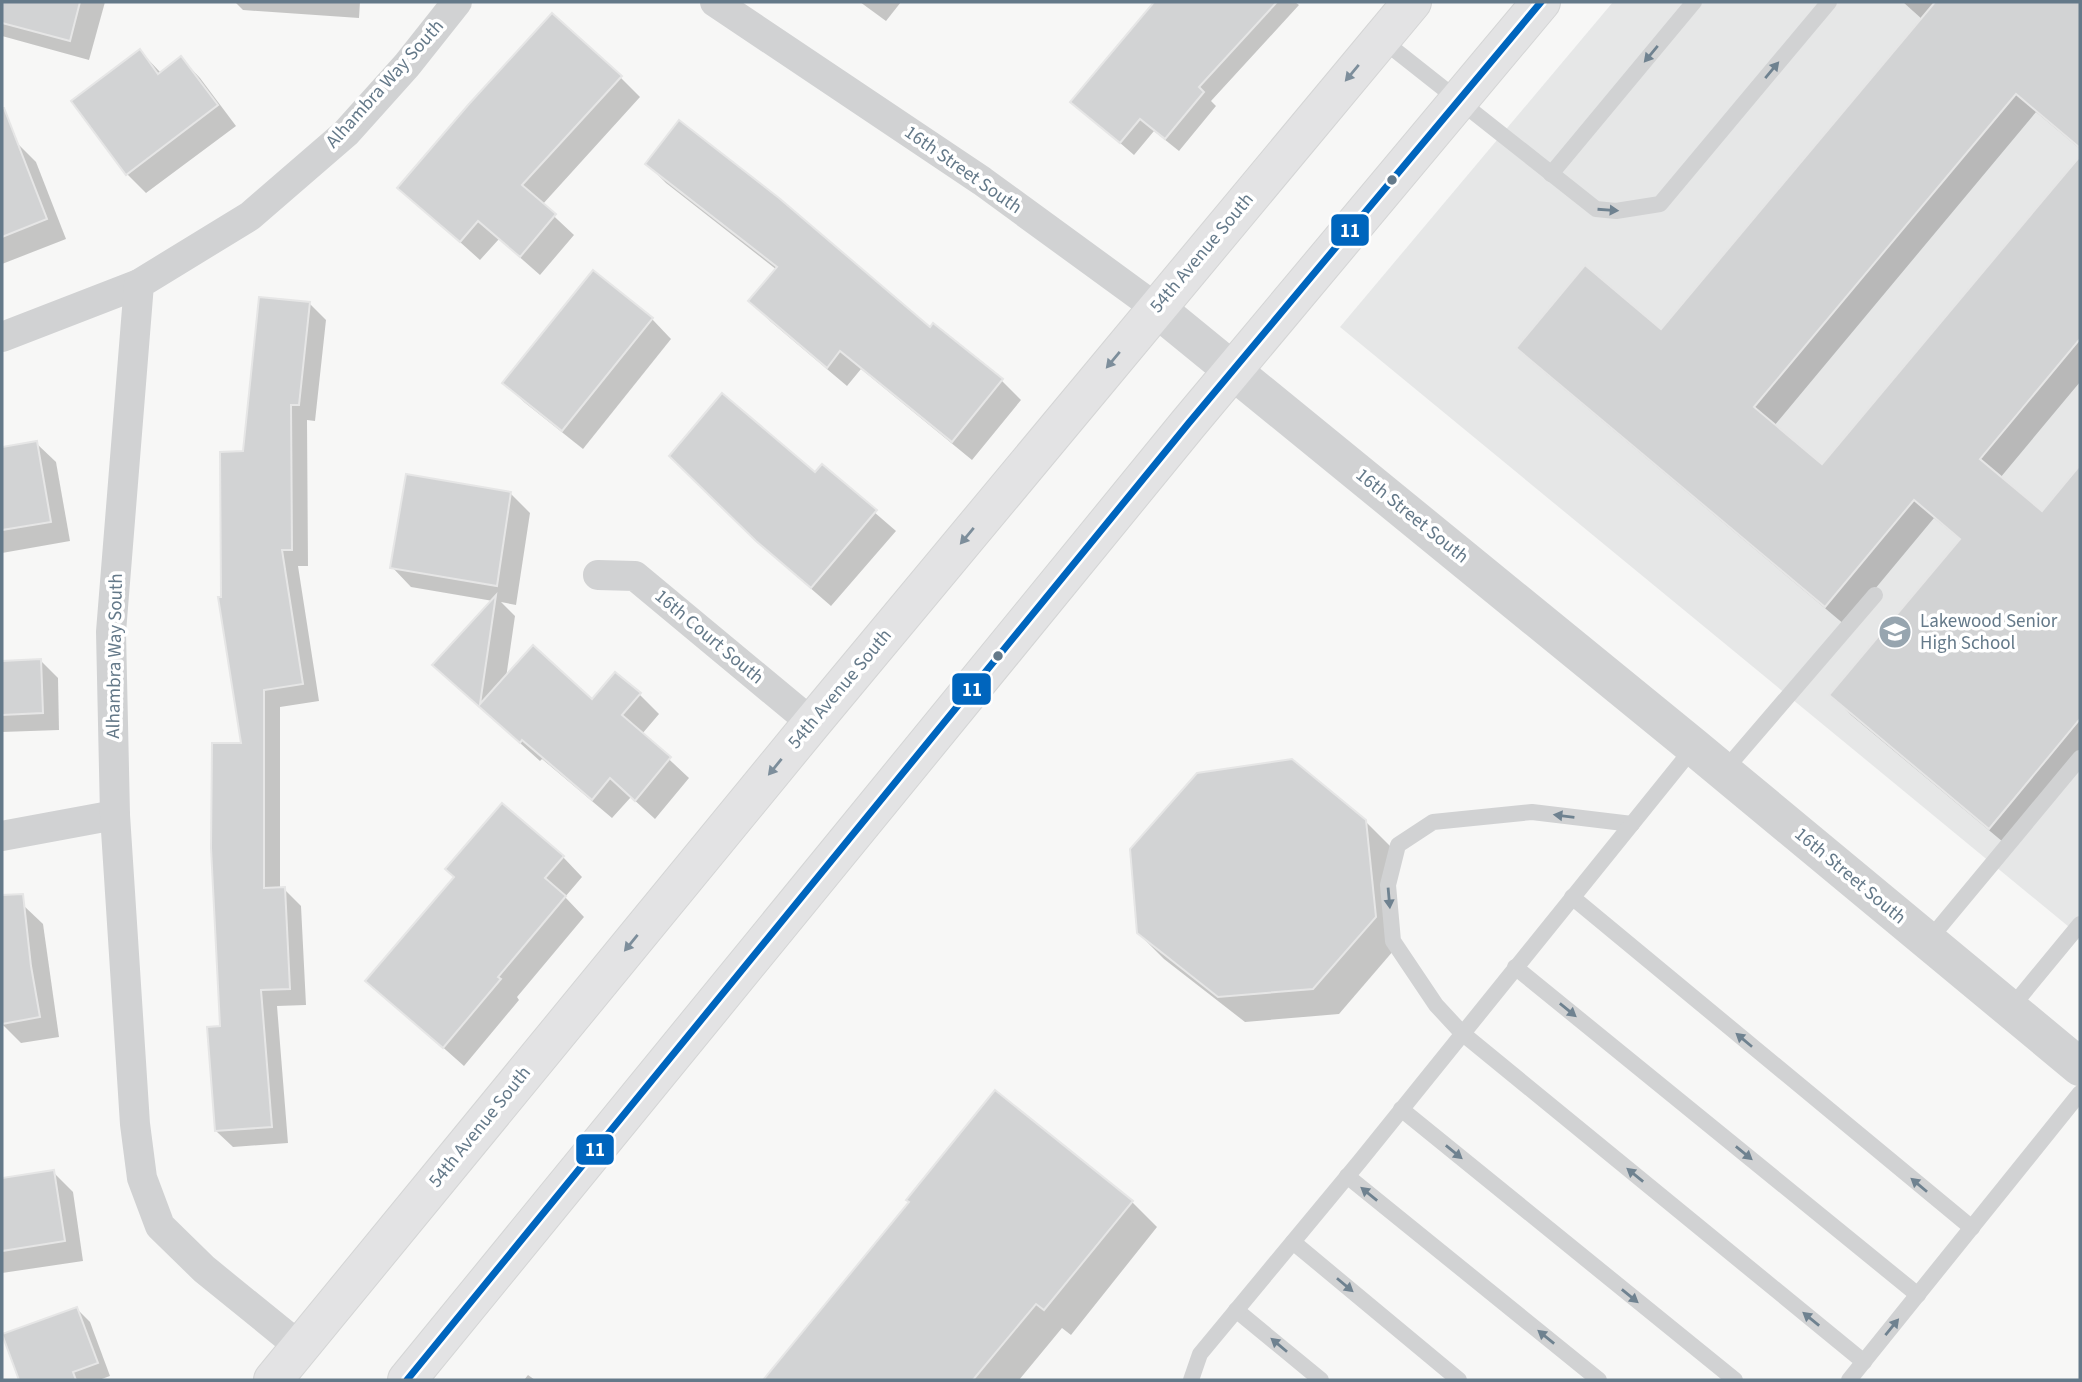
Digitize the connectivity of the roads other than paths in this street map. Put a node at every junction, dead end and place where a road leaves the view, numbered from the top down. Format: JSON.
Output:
{"nodes":[{"id":1,"x":457,"y":2,"type":"edge"},
{"id":2,"x":715,"y":2,"type":"edge"},
{"id":3,"x":1412,"y":2,"type":"edge"},
{"id":4,"x":1541,"y":2,"type":"edge"},
{"id":5,"x":1694,"y":2,"type":"edge"},
{"id":6,"x":1829,"y":2,"type":"edge"},
{"id":7,"x":1381,"y":39,"type":"junction"},
{"id":8,"x":1458,"y":102,"type":"junction"},
{"id":9,"x":1551,"y":174,"type":"junction"},
{"id":10,"x":139,"y":284,"type":"junction"},
{"id":11,"x":1156,"y":308,"type":"junction"},
{"id":12,"x":2,"y":337,"type":"edge"},
{"id":13,"x":1234,"y":369,"type":"junction"},
{"id":14,"x":598,"y":575,"type":"dead end"},
{"id":15,"x":1875,"y":595,"type":"dead end"},
{"id":16,"x":812,"y":723,"type":"junction"},
{"id":17,"x":1694,"y":747,"type":"junction"},
{"id":18,"x":2080,"y":758,"type":"edge"},
{"id":19,"x":1723,"y":772,"type":"junction"},
{"id":20,"x":114,"y":815,"type":"junction"},
{"id":21,"x":1632,"y":824,"type":"junction"},
{"id":22,"x":2,"y":836,"type":"edge"},
{"id":23,"x":1572,"y":897,"type":"junction"},
{"id":24,"x":2080,"y":924,"type":"edge"},
{"id":25,"x":1928,"y":941,"type":"junction"},
{"id":26,"x":1515,"y":967,"type":"junction"},
{"id":27,"x":2010,"y":1009,"type":"junction"},
{"id":28,"x":1462,"y":1033,"type":"junction"},
{"id":29,"x":2080,"y":1067,"type":"edge"},
{"id":30,"x":2080,"y":1093,"type":"edge"},
{"id":31,"x":1401,"y":1109,"type":"junction"},
{"id":32,"x":1347,"y":1176,"type":"junction"},
{"id":33,"x":1972,"y":1228,"type":"junction"},
{"id":34,"x":1293,"y":1242,"type":"junction"},
{"id":35,"x":1919,"y":1295,"type":"junction"},
{"id":36,"x":1236,"y":1310,"type":"junction"},
{"id":37,"x":300,"y":1347,"type":"junction"},
{"id":38,"x":1864,"y":1362,"type":"junction"},
{"id":39,"x":272,"y":1380,"type":"edge"},
{"id":40,"x":407,"y":1380,"type":"edge"},
{"id":41,"x":1191,"y":1380,"type":"edge"},
{"id":42,"x":1321,"y":1380,"type":"edge"},
{"id":43,"x":1459,"y":1380,"type":"edge"},
{"id":44,"x":1599,"y":1380,"type":"edge"},
{"id":45,"x":1734,"y":1380,"type":"edge"},
{"id":46,"x":1849,"y":1380,"type":"edge"}],
"edges":[{"from":1,"to":10,"type":"street","name":"Alhambra Way South"},
{"from":2,"to":11,"type":"street","name":"16th Street South"},
{"from":3,"to":7,"type":"main road","name":"54th Avenue South"},
{"from":4,"to":8,"type":"main road"},
{"from":5,"to":9,"type":"lane","one_way":true},
{"from":9,"to":6,"type":"lane","one_way":true},
{"from":7,"to":8,"type":"lane"},
{"from":7,"to":11,"type":"main road","name":"54th Avenue South","one_way":true},
{"from":8,"to":9,"type":"lane"},
{"from":8,"to":13,"type":"main road"},
{"from":10,"to":12,"type":"street"},
{"from":10,"to":20,"type":"street","name":"Alhambra Way South"},
{"from":11,"to":13,"type":"street","name":"16th Street South"},
{"from":11,"to":16,"type":"main road","name":"54th Avenue South","one_way":true},
{"from":13,"to":17,"type":"street","name":"16th Street South"},
{"from":13,"to":40,"type":"main road"},
{"from":14,"to":16,"type":"street","name":"16th Court South"},
{"from":15,"to":19,"type":"lane"},
{"from":16,"to":37,"type":"main road","name":"54th Avenue South","one_way":true},
{"from":17,"to":19,"type":"street","name":"16th Street South"},
{"from":17,"to":21,"type":"lane"},
{"from":18,"to":25,"type":"lane"},
{"from":19,"to":25,"type":"street","name":"16th Street South"},
{"from":20,"to":22,"type":"street"},
{"from":20,"to":37,"type":"street","name":"Alhambra Way South"},
{"from":21,"to":23,"type":"lane"},
{"from":21,"to":28,"type":"lane","one_way":true},
{"from":23,"to":26,"type":"lane"},
{"from":33,"to":23,"type":"lane","one_way":true},
{"from":24,"to":27,"type":"lane"},
{"from":25,"to":27,"type":"street","name":"16th Street South"},
{"from":26,"to":28,"type":"lane"},
{"from":26,"to":35,"type":"lane","one_way":true},
{"from":27,"to":29,"type":"street","name":"16th Street South"},
{"from":28,"to":31,"type":"lane"},
{"from":38,"to":28,"type":"lane","one_way":true},
{"from":30,"to":33,"type":"lane"},
{"from":31,"to":32,"type":"lane"},
{"from":31,"to":45,"type":"lane","one_way":true},
{"from":32,"to":34,"type":"lane"},
{"from":44,"to":32,"type":"lane","one_way":true},
{"from":33,"to":35,"type":"lane"},
{"from":34,"to":36,"type":"lane"},
{"from":34,"to":43,"type":"lane","one_way":true},
{"from":38,"to":35,"type":"lane","one_way":true},
{"from":36,"to":41,"type":"lane"},
{"from":42,"to":36,"type":"lane","one_way":true},
{"from":37,"to":39,"type":"main road","name":"54th Avenue South"},
{"from":38,"to":46,"type":"lane"}]}
